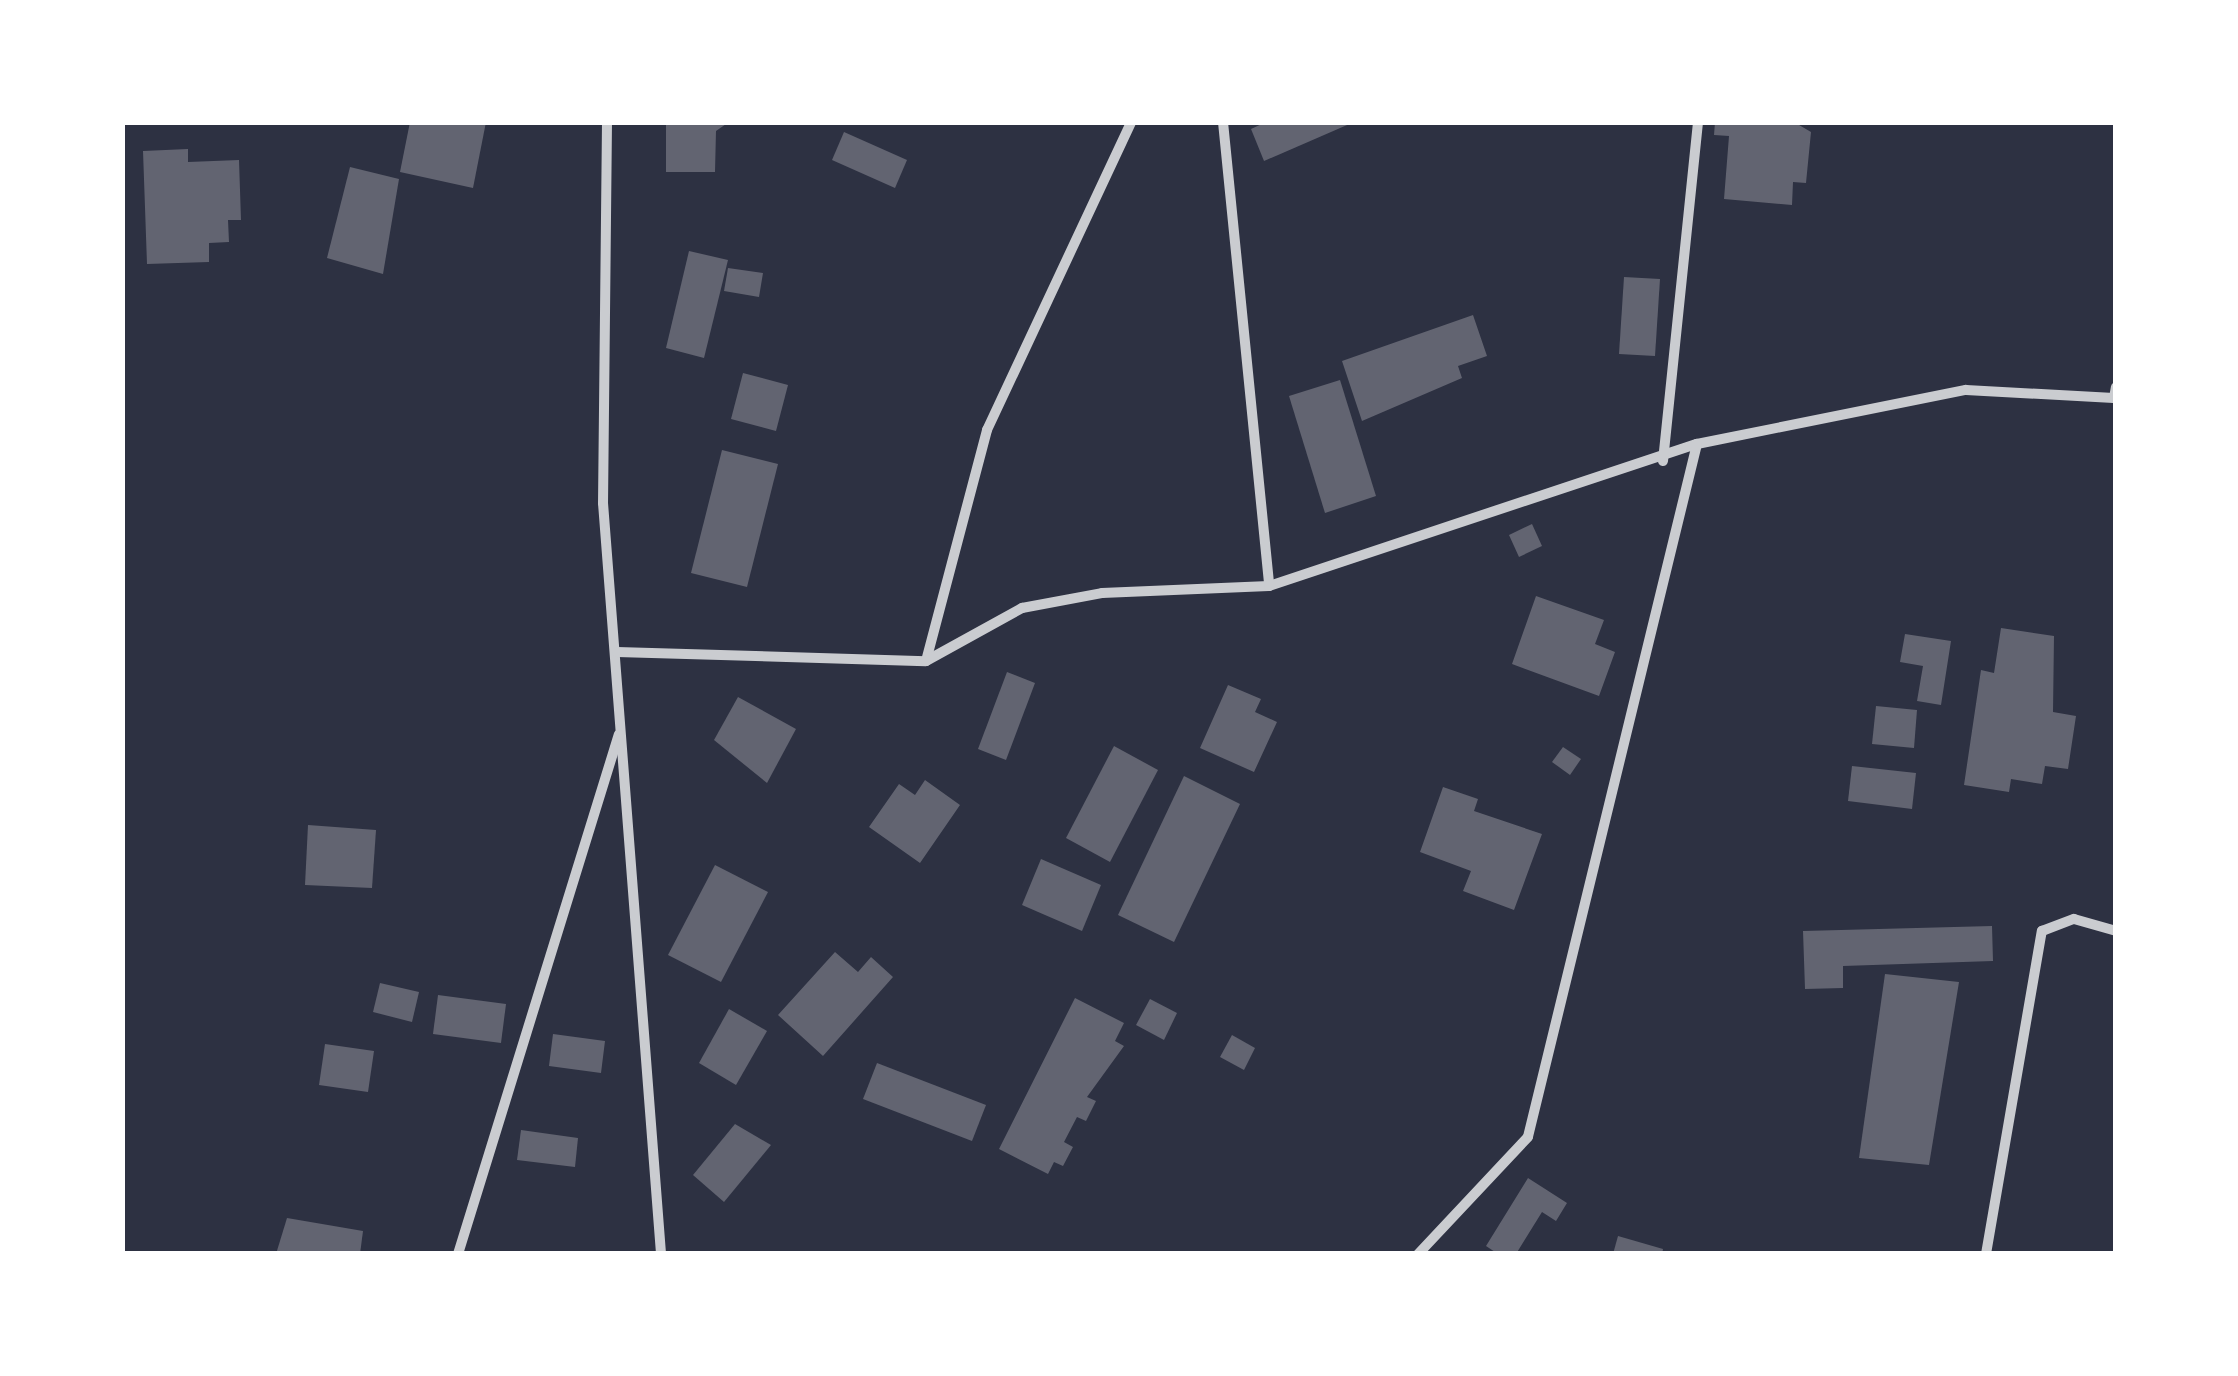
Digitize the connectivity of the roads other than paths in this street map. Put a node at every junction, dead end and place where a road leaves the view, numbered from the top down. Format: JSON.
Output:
{"nodes":[{"id":1,"x":606,"y":122,"type":"edge"},
{"id":2,"x":1131,"y":122,"type":"edge"},
{"id":3,"x":1223,"y":122,"type":"edge"},
{"id":4,"x":1698,"y":122,"type":"edge"},
{"id":5,"x":2115,"y":394,"type":"edge"},
{"id":6,"x":1697,"y":444,"type":"junction"},
{"id":7,"x":1663,"y":461,"type":"junction"},
{"id":8,"x":1269,"y":586,"type":"junction"},
{"id":9,"x":618,"y":652,"type":"junction"},
{"id":10,"x":926,"y":661,"type":"junction"},
{"id":11,"x":622,"y":725,"type":"junction"},
{"id":12,"x":2116,"y":931,"type":"edge"},
{"id":13,"x":458,"y":1254,"type":"edge"},
{"id":14,"x":661,"y":1254,"type":"edge"},
{"id":15,"x":1418,"y":1254,"type":"edge"},
{"id":16,"x":1986,"y":1254,"type":"edge"}],
"edges":[{"from":1,"to":9,"type":"street"},
{"from":2,"to":10,"type":"street"},
{"from":3,"to":8,"type":"street"},
{"from":4,"to":7,"type":"street"},
{"from":5,"to":6,"type":"street"},
{"from":6,"to":7,"type":"street"},
{"from":6,"to":15,"type":"street"},
{"from":7,"to":8,"type":"street"},
{"from":8,"to":10,"type":"street"},
{"from":9,"to":10,"type":"street"},
{"from":9,"to":11,"type":"street"},
{"from":11,"to":13,"type":"street"},
{"from":11,"to":14,"type":"street"},
{"from":12,"to":16,"type":"street"}]}
